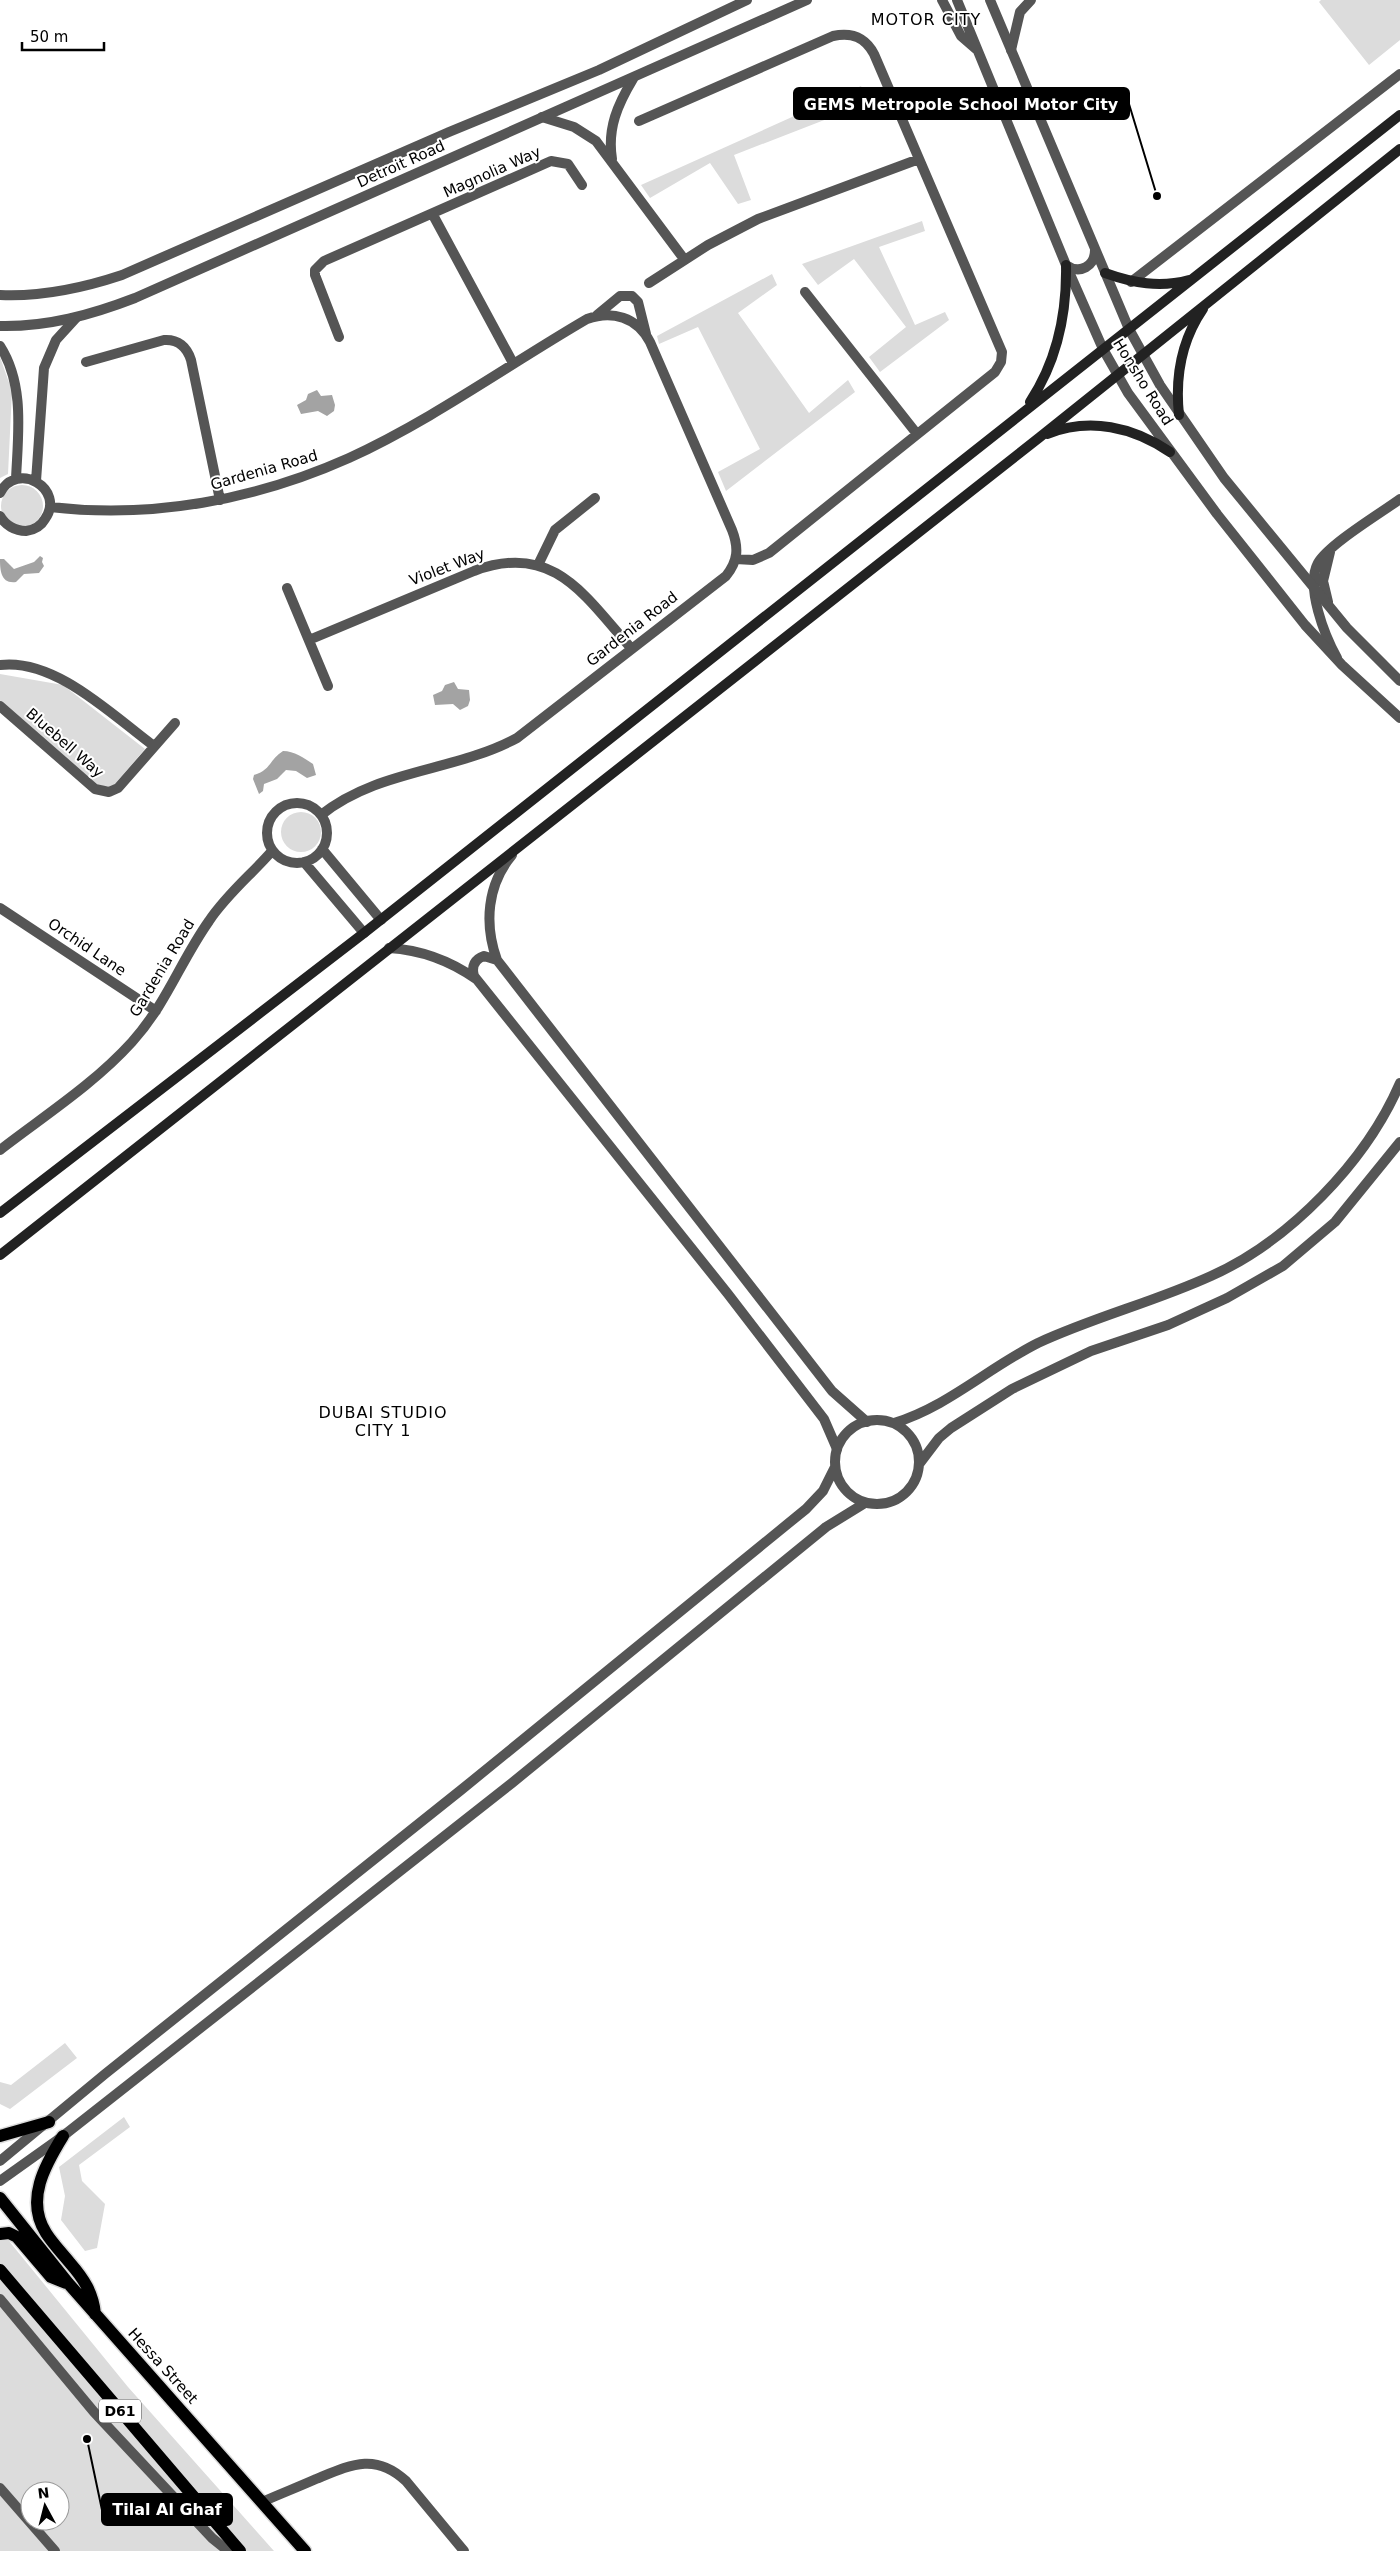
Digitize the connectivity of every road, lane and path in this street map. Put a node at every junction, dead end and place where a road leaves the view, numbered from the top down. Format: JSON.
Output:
{"nodes":[{"id":1,"x":747,"y":0,"type":"edge"},
{"id":2,"x":806,"y":0,"type":"edge"},
{"id":3,"x":942,"y":0,"type":"edge"},
{"id":4,"x":957,"y":0,"type":"edge"},
{"id":5,"x":990,"y":0,"type":"edge"},
{"id":6,"x":1031,"y":0,"type":"edge"},
{"id":7,"x":977,"y":50,"type":"junction"},
{"id":8,"x":1011,"y":50,"type":"junction"},
{"id":9,"x":1400,"y":74,"type":"edge"},
{"id":10,"x":633,"y":79,"type":"junction"},
{"id":11,"x":1400,"y":115,"type":"edge"},
{"id":12,"x":542,"y":118,"type":"junction"},
{"id":13,"x":639,"y":121,"type":"dead end"},
{"id":14,"x":1400,"y":149,"type":"edge"},
{"id":15,"x":918,"y":159,"type":"junction"},
{"id":16,"x":613,"y":162,"type":"junction"},
{"id":17,"x":582,"y":185,"type":"dead end"},
{"id":18,"x":433,"y":215,"type":"junction"},
{"id":19,"x":1095,"y":250,"type":"junction"},
{"id":20,"x":684,"y":259,"type":"junction"},
{"id":21,"x":1066,"y":265,"type":"junction"},
{"id":22,"x":1105,"y":273,"type":"junction"},
{"id":23,"x":1194,"y":278,"type":"junction"},
{"id":24,"x":1131,"y":282,"type":"junction"},
{"id":25,"x":649,"y":283,"type":"dead end"},
{"id":26,"x":805,"y":292,"type":"dead end"},
{"id":27,"x":0,"y":295,"type":"edge"},
{"id":28,"x":1208,"y":302,"type":"junction"},
{"id":29,"x":596,"y":316,"type":"junction"},
{"id":30,"x":77,"y":317,"type":"junction"},
{"id":31,"x":0,"y":326,"type":"edge"},
{"id":32,"x":1129,"y":329,"type":"junction"},
{"id":33,"x":646,"y":334,"type":"junction"},
{"id":34,"x":339,"y":337,"type":"dead end"},
{"id":35,"x":0,"y":346,"type":"edge"},
{"id":36,"x":1103,"y":349,"type":"junction"},
{"id":37,"x":1142,"y":354,"type":"junction"},
{"id":38,"x":86,"y":362,"type":"dead end"},
{"id":39,"x":513,"y":363,"type":"junction"},
{"id":40,"x":1116,"y":373,"type":"junction"},
{"id":41,"x":1026,"y":410,"type":"junction"},
{"id":42,"x":1179,"y":415,"type":"junction"},
{"id":43,"x":917,"y":434,"type":"junction"},
{"id":44,"x":1040,"y":437,"type":"junction"},
{"id":45,"x":1170,"y":452,"type":"junction"},
{"id":46,"x":16,"y":479,"type":"junction"},
{"id":47,"x":36,"y":481,"type":"junction"},
{"id":48,"x":0,"y":493,"type":"edge"},
{"id":49,"x":595,"y":498,"type":"dead end"},
{"id":50,"x":1400,"y":499,"type":"edge"},
{"id":51,"x":220,"y":500,"type":"junction"},
{"id":52,"x":50,"y":507,"type":"junction"},
{"id":53,"x":0,"y":516,"type":"edge"},
{"id":54,"x":1331,"y":550,"type":"junction"},
{"id":55,"x":736,"y":559,"type":"junction"},
{"id":56,"x":538,"y":564,"type":"junction"},
{"id":57,"x":1314,"y":586,"type":"junction"},
{"id":58,"x":287,"y":588,"type":"dead end"},
{"id":59,"x":1328,"y":602,"type":"junction"},
{"id":60,"x":309,"y":640,"type":"junction"},
{"id":61,"x":632,"y":648,"type":"junction"},
{"id":62,"x":0,"y":665,"type":"edge"},
{"id":63,"x":1342,"y":665,"type":"junction"},
{"id":64,"x":1400,"y":681,"type":"edge"},
{"id":65,"x":328,"y":686,"type":"dead end"},
{"id":66,"x":0,"y":706,"type":"edge"},
{"id":67,"x":1400,"y":718,"type":"edge"},
{"id":68,"x":175,"y":723,"type":"dead end"},
{"id":69,"x":154,"y":746,"type":"junction"},
{"id":70,"x":321,"y":816,"type":"junction"},
{"id":71,"x":322,"y":849,"type":"junction"},
{"id":72,"x":515,"y":850,"type":"junction"},
{"id":73,"x":272,"y":851,"type":"junction"},
{"id":74,"x":304,"y":862,"type":"junction"},
{"id":75,"x":0,"y":908,"type":"edge"},
{"id":76,"x":381,"y":920,"type":"junction"},
{"id":77,"x":364,"y":933,"type":"junction"},
{"id":78,"x":389,"y":948,"type":"junction"},
{"id":79,"x":497,"y":960,"type":"junction"},
{"id":80,"x":476,"y":979,"type":"junction"},
{"id":81,"x":156,"y":1011,"type":"junction"},
{"id":82,"x":1400,"y":1084,"type":"edge"},
{"id":83,"x":1400,"y":1142,"type":"edge"},
{"id":84,"x":0,"y":1150,"type":"edge"},
{"id":85,"x":0,"y":1213,"type":"edge"},
{"id":86,"x":0,"y":1254,"type":"edge"},
{"id":87,"x":867,"y":1422,"type":"junction"},
{"id":88,"x":894,"y":1423,"type":"junction"},
{"id":89,"x":837,"y":1449,"type":"junction"},
{"id":90,"x":920,"y":1463,"type":"junction"},
{"id":91,"x":835,"y":1467,"type":"junction"},
{"id":92,"x":865,"y":1503,"type":"junction"},
{"id":93,"x":50,"y":2122,"type":"junction"},
{"id":94,"x":0,"y":2136,"type":"edge"},
{"id":95,"x":63,"y":2136,"type":"junction"},
{"id":96,"x":0,"y":2162,"type":"edge"},
{"id":97,"x":0,"y":2181,"type":"edge"},
{"id":98,"x":0,"y":2198,"type":"edge"},
{"id":99,"x":0,"y":2234,"type":"edge"},
{"id":100,"x":0,"y":2270,"type":"edge"},
{"id":101,"x":68,"y":2284,"type":"junction"},
{"id":102,"x":0,"y":2299,"type":"edge"},
{"id":103,"x":95,"y":2314,"type":"junction"},
{"id":104,"x":0,"y":2488,"type":"edge"},
{"id":105,"x":262,"y":2502,"type":"junction"},
{"id":106,"x":55,"y":2551,"type":"edge"},
{"id":107,"x":228,"y":2551,"type":"edge"},
{"id":108,"x":240,"y":2551,"type":"edge"},
{"id":109,"x":305,"y":2551,"type":"edge"},
{"id":110,"x":464,"y":2551,"type":"edge"}],
"edges":[{"from":1,"to":27,"type":"street","name":"Detroit Road"},
{"from":2,"to":10,"type":"street","name":"Detroit Road"},
{"from":3,"to":7,"type":"street"},
{"from":4,"to":7,"type":"street","name":"Honsho Road"},
{"from":5,"to":8,"type":"street","name":"Honsho Road"},
{"from":6,"to":8,"type":"street"},
{"from":7,"to":21,"type":"street","name":"Honsho Road"},
{"from":8,"to":19,"type":"street","name":"Honsho Road"},
{"from":9,"to":24,"type":"street"},
{"from":10,"to":12,"type":"street","name":"Detroit Road"},
{"from":10,"to":16,"type":"street"},
{"from":11,"to":23,"type":"main road"},
{"from":12,"to":16,"type":"street"},
{"from":12,"to":30,"type":"street","name":"Detroit Road"},
{"from":13,"to":15,"type":"street"},
{"from":14,"to":28,"type":"main road"},
{"from":15,"to":20,"type":"street"},
{"from":15,"to":43,"type":"street"},
{"from":16,"to":20,"type":"street"},
{"from":17,"to":18,"type":"street","name":"Magnolia Way"},
{"from":18,"to":34,"type":"street","name":"Magnolia Way"},
{"from":18,"to":39,"type":"street","name":"Magnolia Way"},
{"from":19,"to":21,"type":"street"},
{"from":19,"to":22,"type":"street","name":"Honsho Road"},
{"from":20,"to":25,"type":"street"},
{"from":21,"to":36,"type":"street","name":"Honsho Road"},
{"from":21,"to":41,"type":"main road"},
{"from":22,"to":24,"type":"main road"},
{"from":22,"to":32,"type":"street","name":"Honsho Road"},
{"from":23,"to":24,"type":"main road"},
{"from":23,"to":32,"type":"main road"},
{"from":26,"to":43,"type":"street"},
{"from":28,"to":37,"type":"main road"},
{"from":28,"to":42,"type":"main road"},
{"from":29,"to":33,"type":"street","name":"Gardenia Road"},
{"from":29,"to":33,"type":"street","name":"Gardenia Road"},
{"from":29,"to":39,"type":"street","name":"Gardenia Road"},
{"from":30,"to":31,"type":"street","name":"Detroit Road"},
{"from":30,"to":47,"type":"street"},
{"from":32,"to":36,"type":"main road"},
{"from":32,"to":37,"type":"street","name":"Honsho Road"},
{"from":33,"to":55,"type":"street","name":"Gardenia Road"},
{"from":35,"to":46,"type":"street"},
{"from":36,"to":40,"type":"street","name":"Honsho Road"},
{"from":36,"to":41,"type":"main road"},
{"from":37,"to":40,"type":"main road"},
{"from":37,"to":42,"type":"street","name":"Honsho Road"},
{"from":38,"to":51,"type":"street"},
{"from":39,"to":51,"type":"street","name":"Gardenia Road"},
{"from":40,"to":44,"type":"main road"},
{"from":40,"to":45,"type":"street","name":"Honsho Road"},
{"from":41,"to":76,"type":"main road"},
{"from":42,"to":57,"type":"street","name":"Honsho Road"},
{"from":43,"to":55,"type":"street"},
{"from":44,"to":45,"type":"main road"},
{"from":44,"to":72,"type":"main road"},
{"from":45,"to":63,"type":"street","name":"Honsho Road"},
{"from":46,"to":47,"type":"street"},
{"from":46,"to":48,"type":"street"},
{"from":47,"to":52,"type":"street"},
{"from":49,"to":56,"type":"street"},
{"from":50,"to":54,"type":"street"},
{"from":51,"to":52,"type":"street","name":"Gardenia Road"},
{"from":52,"to":53,"type":"street"},
{"from":54,"to":57,"type":"street"},
{"from":54,"to":59,"type":"street"},
{"from":55,"to":61,"type":"street","name":"Gardenia Road"},
{"from":56,"to":60,"type":"street","name":"Violet Way"},
{"from":56,"to":61,"type":"street","name":"Violet Way"},
{"from":57,"to":59,"type":"street","name":"Honsho Road"},
{"from":57,"to":63,"type":"street"},
{"from":58,"to":60,"type":"street"},
{"from":59,"to":64,"type":"street","name":"Honsho Road"},
{"from":60,"to":65,"type":"street"},
{"from":61,"to":70,"type":"street","name":"Gardenia Road"},
{"from":62,"to":69,"type":"street"},
{"from":63,"to":67,"type":"street","name":"Honsho Road"},
{"from":66,"to":69,"type":"street","name":"Bluebell Way"},
{"from":68,"to":69,"type":"street","name":"Bluebell Way"},
{"from":70,"to":71,"type":"street"},
{"from":70,"to":73,"type":"street"},
{"from":71,"to":74,"type":"street"},
{"from":71,"to":76,"type":"street"},
{"from":72,"to":78,"type":"main road"},
{"from":72,"to":79,"type":"street"},
{"from":73,"to":74,"type":"street"},
{"from":73,"to":81,"type":"street","name":"Gardenia Road"},
{"from":74,"to":77,"type":"street"},
{"from":75,"to":81,"type":"street","name":"Orchid Lane"},
{"from":76,"to":77,"type":"main road"},
{"from":77,"to":85,"type":"main road"},
{"from":78,"to":80,"type":"street"},
{"from":78,"to":86,"type":"main road"},
{"from":79,"to":80,"type":"street"},
{"from":79,"to":87,"type":"street"},
{"from":80,"to":89,"type":"street"},
{"from":81,"to":84,"type":"street","name":"Gardenia Road"},
{"from":82,"to":88,"type":"street"},
{"from":83,"to":90,"type":"street"},
{"from":87,"to":88,"type":"street"},
{"from":87,"to":89,"type":"street"},
{"from":88,"to":90,"type":"street"},
{"from":89,"to":91,"type":"street"},
{"from":90,"to":92,"type":"street"},
{"from":91,"to":92,"type":"street"},
{"from":91,"to":93,"type":"street"},
{"from":92,"to":95,"type":"street"},
{"from":93,"to":94,"type":"main road"},
{"from":93,"to":96,"type":"street"},
{"from":95,"to":97,"type":"street"},
{"from":95,"to":103,"type":"main road"},
{"from":98,"to":101,"type":"main road","name":"Hessa Street","number":"D61"},
{"from":99,"to":101,"type":"main road"},
{"from":100,"to":108,"type":"main road","number":"D61"},
{"from":101,"to":103,"type":"main road","name":"Hessa Street","number":"D61"},
{"from":102,"to":107,"type":"street"},
{"from":103,"to":105,"type":"main road","name":"Hessa Street","number":"D61"},
{"from":104,"to":106,"type":"street"},
{"from":105,"to":109,"type":"main road","name":"Hessa Street","number":"D61"},
{"from":105,"to":110,"type":"street"}]}
